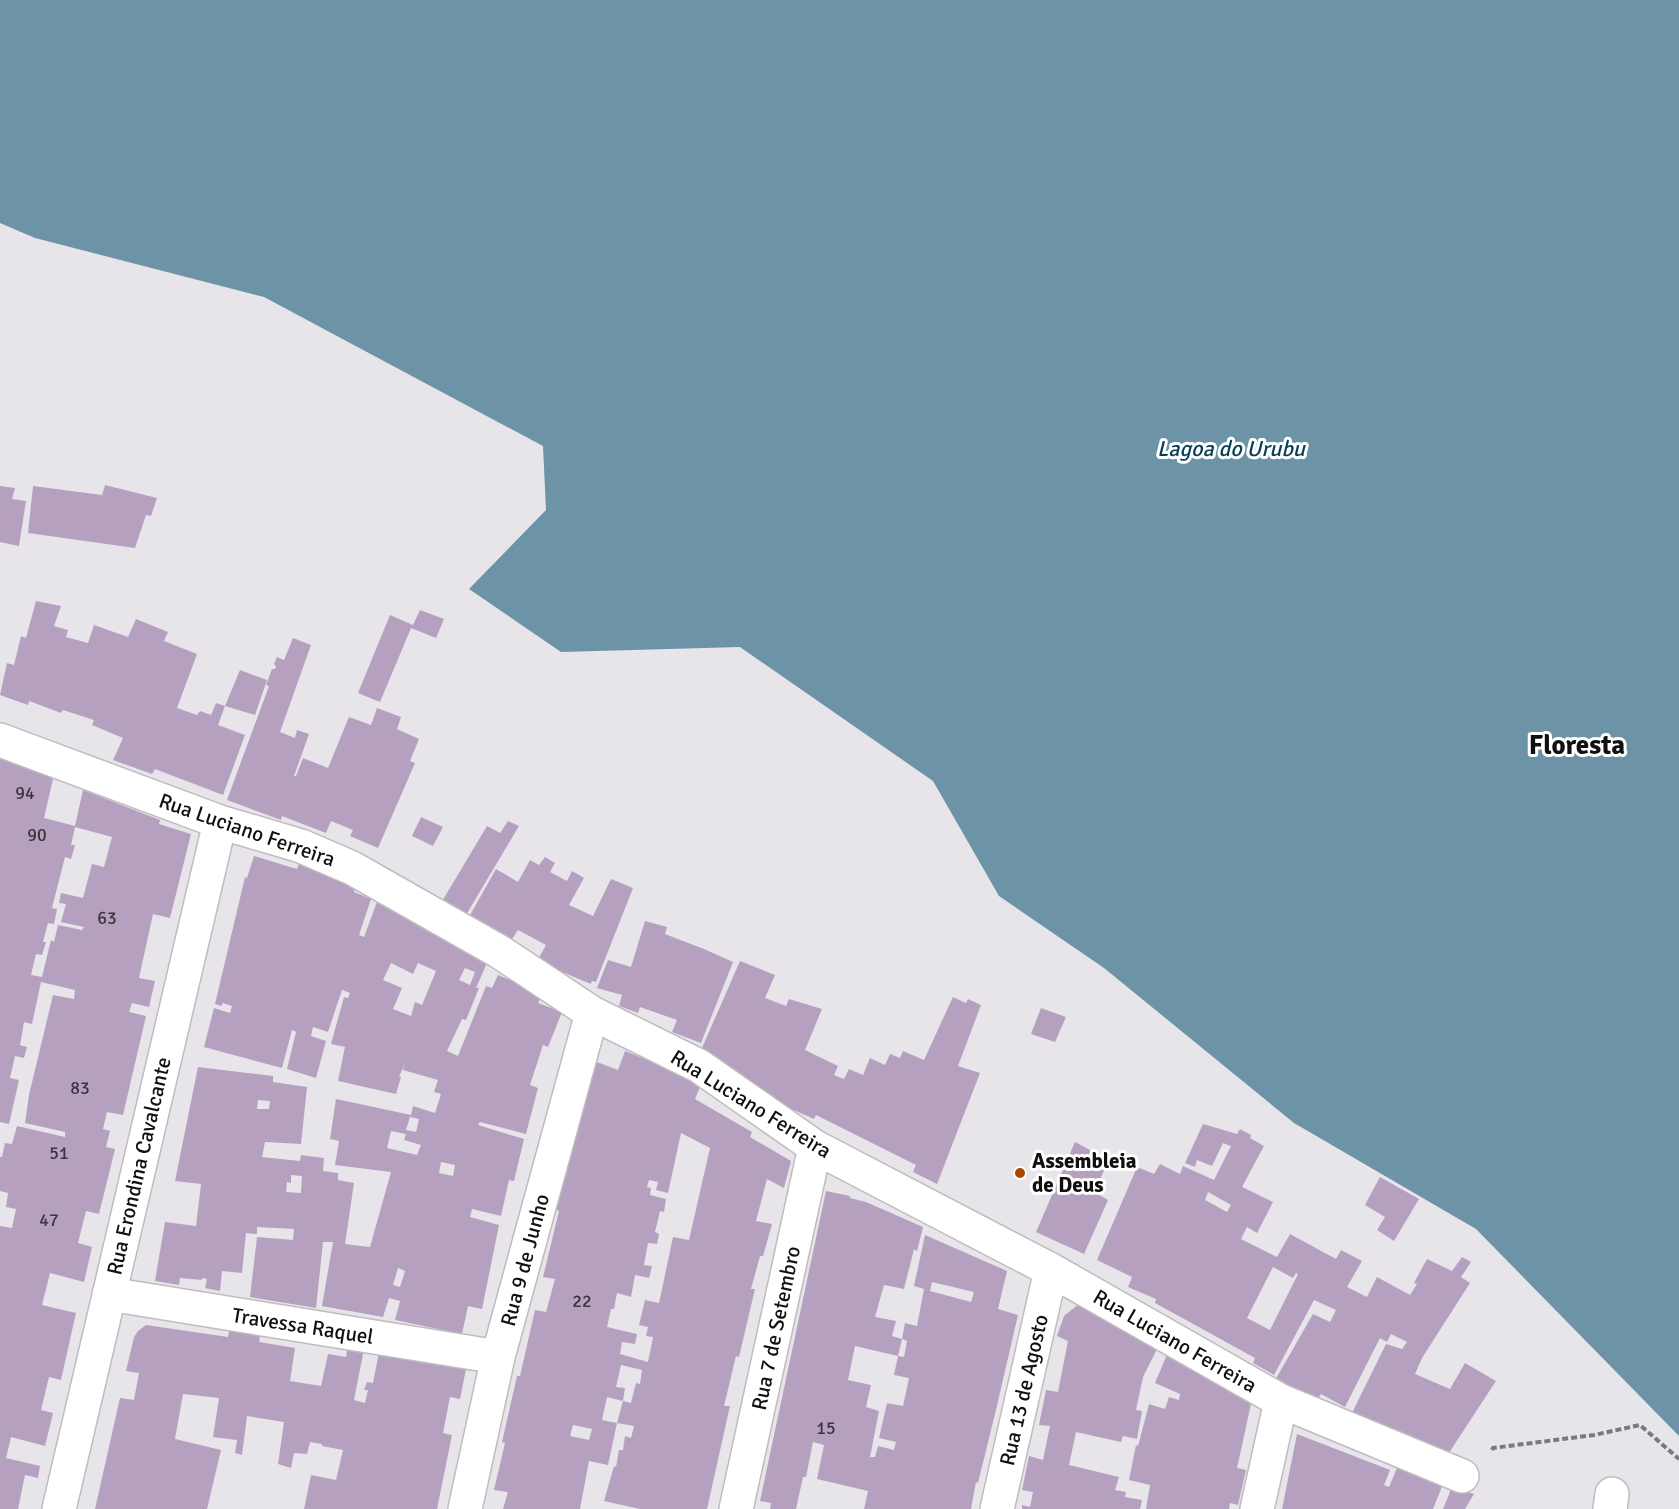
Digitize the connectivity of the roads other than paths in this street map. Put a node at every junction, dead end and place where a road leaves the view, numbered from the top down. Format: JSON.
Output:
{"nodes":[{"id":1,"x":0,"y":740,"type":"edge"},
{"id":2,"x":220,"y":822,"type":"junction"},
{"id":3,"x":592,"y":1013,"type":"junction"},
{"id":4,"x":815,"y":1147,"type":"junction"},
{"id":5,"x":1051,"y":1270,"type":"junction"},
{"id":6,"x":109,"y":1294,"type":"junction"},
{"id":7,"x":498,"y":1357,"type":"junction"},
{"id":8,"x":1281,"y":1401,"type":"junction"},
{"id":9,"x":1462,"y":1476,"type":"road end"},
{"id":10,"x":59,"y":1509,"type":"edge"},
{"id":11,"x":465,"y":1509,"type":"edge"},
{"id":12,"x":736,"y":1509,"type":"edge"},
{"id":13,"x":997,"y":1509,"type":"edge"},
{"id":14,"x":1257,"y":1509,"type":"edge"}],
"edges":[{"from":1,"to":2,"type":"street","name":"Rua Luciano Ferreira"},
{"from":2,"to":3,"type":"street","name":"Rua Luciano Ferreira"},
{"from":2,"to":6,"type":"street","name":"Rua Erondina Cavalcante"},
{"from":3,"to":4,"type":"street","name":"Rua Luciano Ferreira"},
{"from":3,"to":7,"type":"street","name":"Rua 9 de Junho"},
{"from":4,"to":5,"type":"street","name":"Rua Luciano Ferreira"},
{"from":4,"to":12,"type":"street","name":"Rua 7 de Setembro"},
{"from":5,"to":8,"type":"street","name":"Rua Luciano Ferreira"},
{"from":5,"to":13,"type":"street","name":"Rua 13 de Agosto"},
{"from":6,"to":7,"type":"street","name":"Travessa Raquel"},
{"from":6,"to":10,"type":"street","name":"Rua Erondina Cavalcante"},
{"from":7,"to":11,"type":"street","name":"Rua 9 de Junho"},
{"from":8,"to":9,"type":"street","name":"Rua Luciano Ferreira"},
{"from":8,"to":14,"type":"street"}]}
